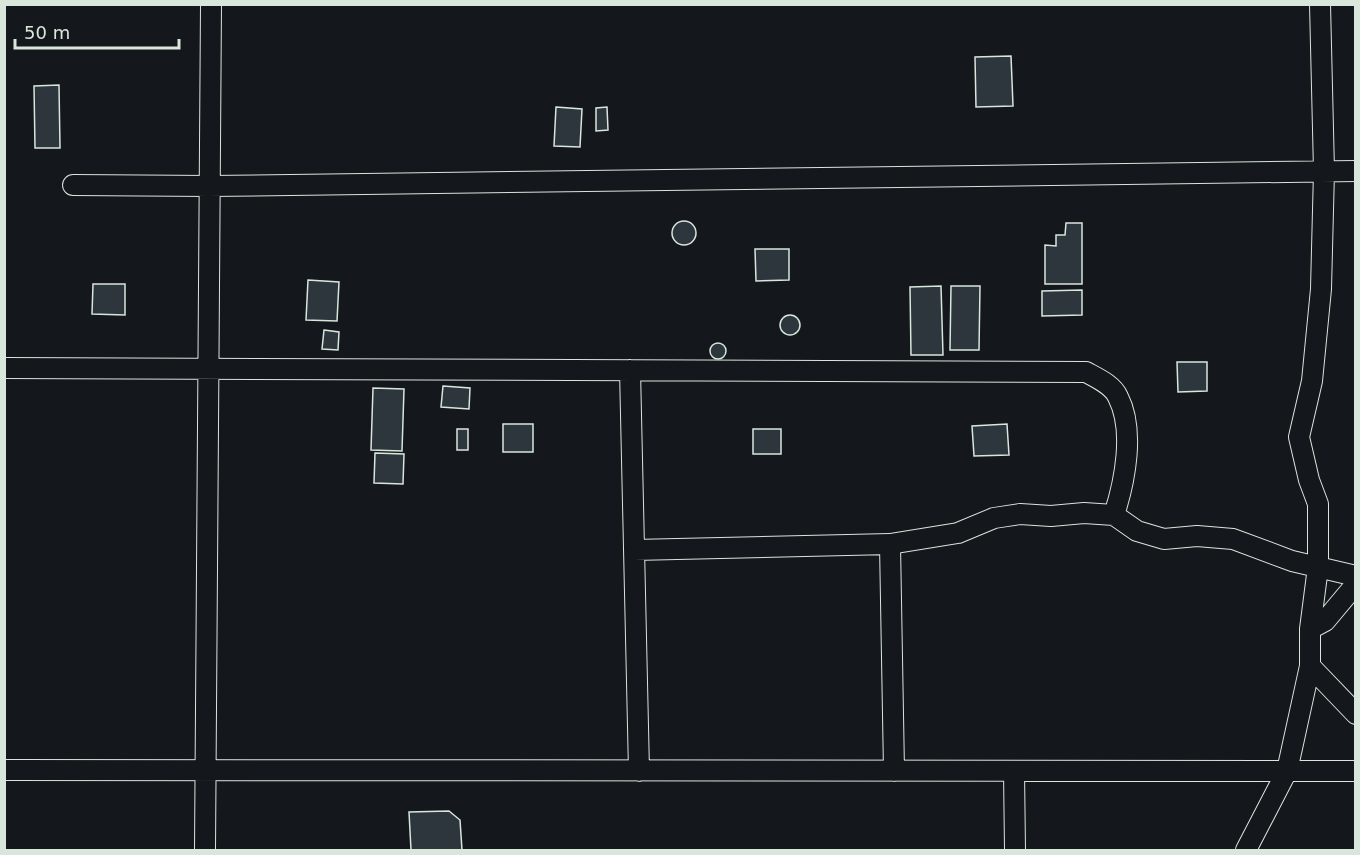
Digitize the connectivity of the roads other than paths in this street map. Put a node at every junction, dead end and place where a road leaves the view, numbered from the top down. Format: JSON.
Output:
{"nodes":[{"id":1,"x":211,"y":4,"type":"edge"},
{"id":2,"x":1320,"y":4,"type":"edge"},
{"id":3,"x":1324,"y":171,"type":"junction"},
{"id":4,"x":1356,"y":171,"type":"edge"},
{"id":5,"x":74,"y":185,"type":"dead end"},
{"id":6,"x":209,"y":186,"type":"junction"},
{"id":7,"x":4,"y":368,"type":"edge"},
{"id":8,"x":208,"y":369,"type":"junction"},
{"id":9,"x":630,"y":370,"type":"junction"},
{"id":10,"x":1114,"y":515,"type":"junction"},
{"id":11,"x":890,"y":544,"type":"junction"},
{"id":12,"x":634,"y":550,"type":"junction"},
{"id":13,"x":1317,"y":567,"type":"junction"},
{"id":14,"x":1356,"y":576,"type":"edge"},
{"id":15,"x":1356,"y":585,"type":"edge"},
{"id":16,"x":1310,"y":629,"type":"junction"},
{"id":17,"x":1310,"y":666,"type":"junction"},
{"id":18,"x":1356,"y":714,"type":"edge"},
{"id":19,"x":4,"y":770,"type":"edge"},
{"id":20,"x":205,"y":770,"type":"junction"},
{"id":21,"x":639,"y":771,"type":"junction"},
{"id":22,"x":894,"y":771,"type":"junction"},
{"id":23,"x":1014,"y":771,"type":"junction"},
{"id":24,"x":1287,"y":771,"type":"junction"},
{"id":25,"x":1356,"y":771,"type":"edge"},
{"id":26,"x":205,"y":850,"type":"edge"},
{"id":27,"x":1015,"y":850,"type":"edge"},
{"id":28,"x":1246,"y":850,"type":"edge"}],
"edges":[{"from":1,"to":6,"type":"street"},
{"from":2,"to":3,"type":"street"},
{"from":3,"to":4,"type":"street"},
{"from":3,"to":6,"type":"street"},
{"from":3,"to":13,"type":"street"},
{"from":5,"to":6,"type":"street"},
{"from":6,"to":8,"type":"street"},
{"from":7,"to":8,"type":"street"},
{"from":8,"to":9,"type":"street"},
{"from":8,"to":20,"type":"street"},
{"from":9,"to":10,"type":"street"},
{"from":9,"to":12,"type":"street"},
{"from":10,"to":11,"type":"street"},
{"from":10,"to":13,"type":"street"},
{"from":11,"to":12,"type":"street"},
{"from":11,"to":22,"type":"street"},
{"from":12,"to":21,"type":"street"},
{"from":13,"to":14,"type":"street"},
{"from":13,"to":16,"type":"street"},
{"from":15,"to":16,"type":"street"},
{"from":16,"to":17,"type":"street"},
{"from":17,"to":18,"type":"street"},
{"from":17,"to":24,"type":"street"},
{"from":19,"to":20,"type":"street"},
{"from":20,"to":21,"type":"street"},
{"from":20,"to":26,"type":"street"},
{"from":21,"to":22,"type":"street"},
{"from":22,"to":23,"type":"street"},
{"from":23,"to":24,"type":"street"},
{"from":23,"to":27,"type":"street"},
{"from":24,"to":25,"type":"street"},
{"from":24,"to":28,"type":"street"}]}
